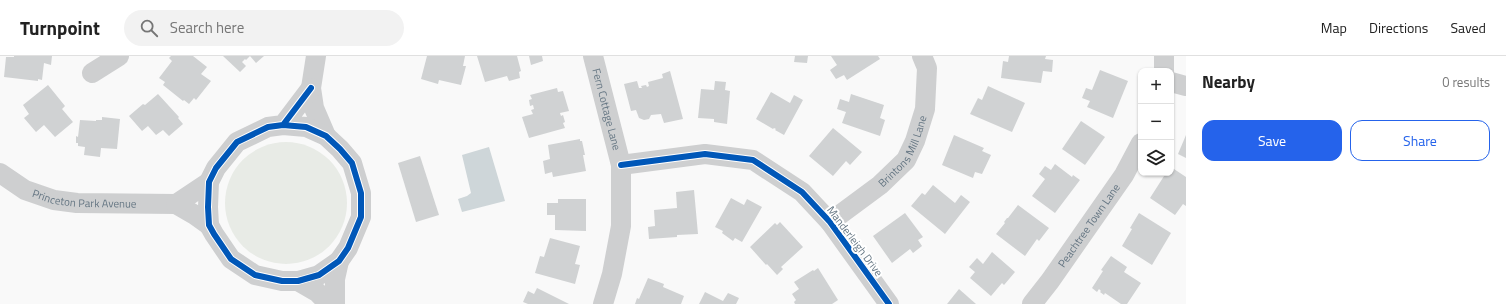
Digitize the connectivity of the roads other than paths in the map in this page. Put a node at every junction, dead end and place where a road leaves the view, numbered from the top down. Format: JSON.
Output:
{"nodes":[{"id":1,"x":119,"y":56,"type":"edge"},
{"id":2,"x":316,"y":56,"type":"edge"},
{"id":3,"x":593,"y":56,"type":"edge"},
{"id":4,"x":1164,"y":56,"type":"edge"},
{"id":5,"x":925,"y":57,"type":"edge"},
{"id":6,"x":1164,"y":68,"type":"edge"},
{"id":7,"x":92,"y":73,"type":"dead end"},
{"id":8,"x":1174,"y":83,"type":"edge"},
{"id":9,"x":1186,"y":86,"type":"edge"},
{"id":10,"x":311,"y":88,"type":"junction"},
{"id":11,"x":283,"y":125,"type":"junction"},
{"id":12,"x":326,"y":136,"type":"junction"},
{"id":13,"x":1138,"y":149,"type":"edge"},
{"id":14,"x":621,"y":165,"type":"junction"},
{"id":15,"x":0,"y":173,"type":"edge"},
{"id":16,"x":209,"y":182,"type":"junction"},
{"id":17,"x":176,"y":204,"type":"junction"},
{"id":18,"x":830,"y":222,"type":"junction"},
{"id":19,"x":210,"y":226,"type":"junction"},
{"id":20,"x":339,"y":261,"type":"junction"},
{"id":21,"x":298,"y":282,"type":"junction"},
{"id":22,"x":329,"y":304,"type":"edge"},
{"id":23,"x":335,"y":304,"type":"edge"},
{"id":24,"x":603,"y":304,"type":"edge"},
{"id":25,"x":889,"y":304,"type":"edge"},
{"id":26,"x":1032,"y":304,"type":"edge"}],
"edges":[{"from":1,"to":7,"type":"street"},
{"from":2,"to":10,"type":"street"},
{"from":3,"to":14,"type":"street","name":"Fern Cottage Lane"},
{"from":4,"to":6,"type":"street"},
{"from":5,"to":18,"type":"street","name":"Brintons Mill Lane"},
{"from":8,"to":9,"type":"street"},
{"from":10,"to":11,"type":"street"},
{"from":10,"to":12,"type":"street"},
{"from":11,"to":12,"type":"street"},
{"from":11,"to":16,"type":"street"},
{"from":12,"to":20,"type":"street"},
{"from":13,"to":26,"type":"street","name":"Peachtree Town Lane"},
{"from":14,"to":18,"type":"street","name":"Manderleigh Drive"},
{"from":14,"to":24,"type":"street","name":"Fern Cottage Lane"},
{"from":15,"to":17,"type":"street","name":"Princeton Park Avenue"},
{"from":16,"to":17,"type":"street"},
{"from":16,"to":19,"type":"street"},
{"from":17,"to":19,"type":"street","name":"Princeton Park Avenue"},
{"from":18,"to":25,"type":"street","name":"Manderleigh Drive"},
{"from":19,"to":21,"type":"street"},
{"from":20,"to":21,"type":"street"},
{"from":20,"to":23,"type":"street"},
{"from":21,"to":22,"type":"street"}]}
